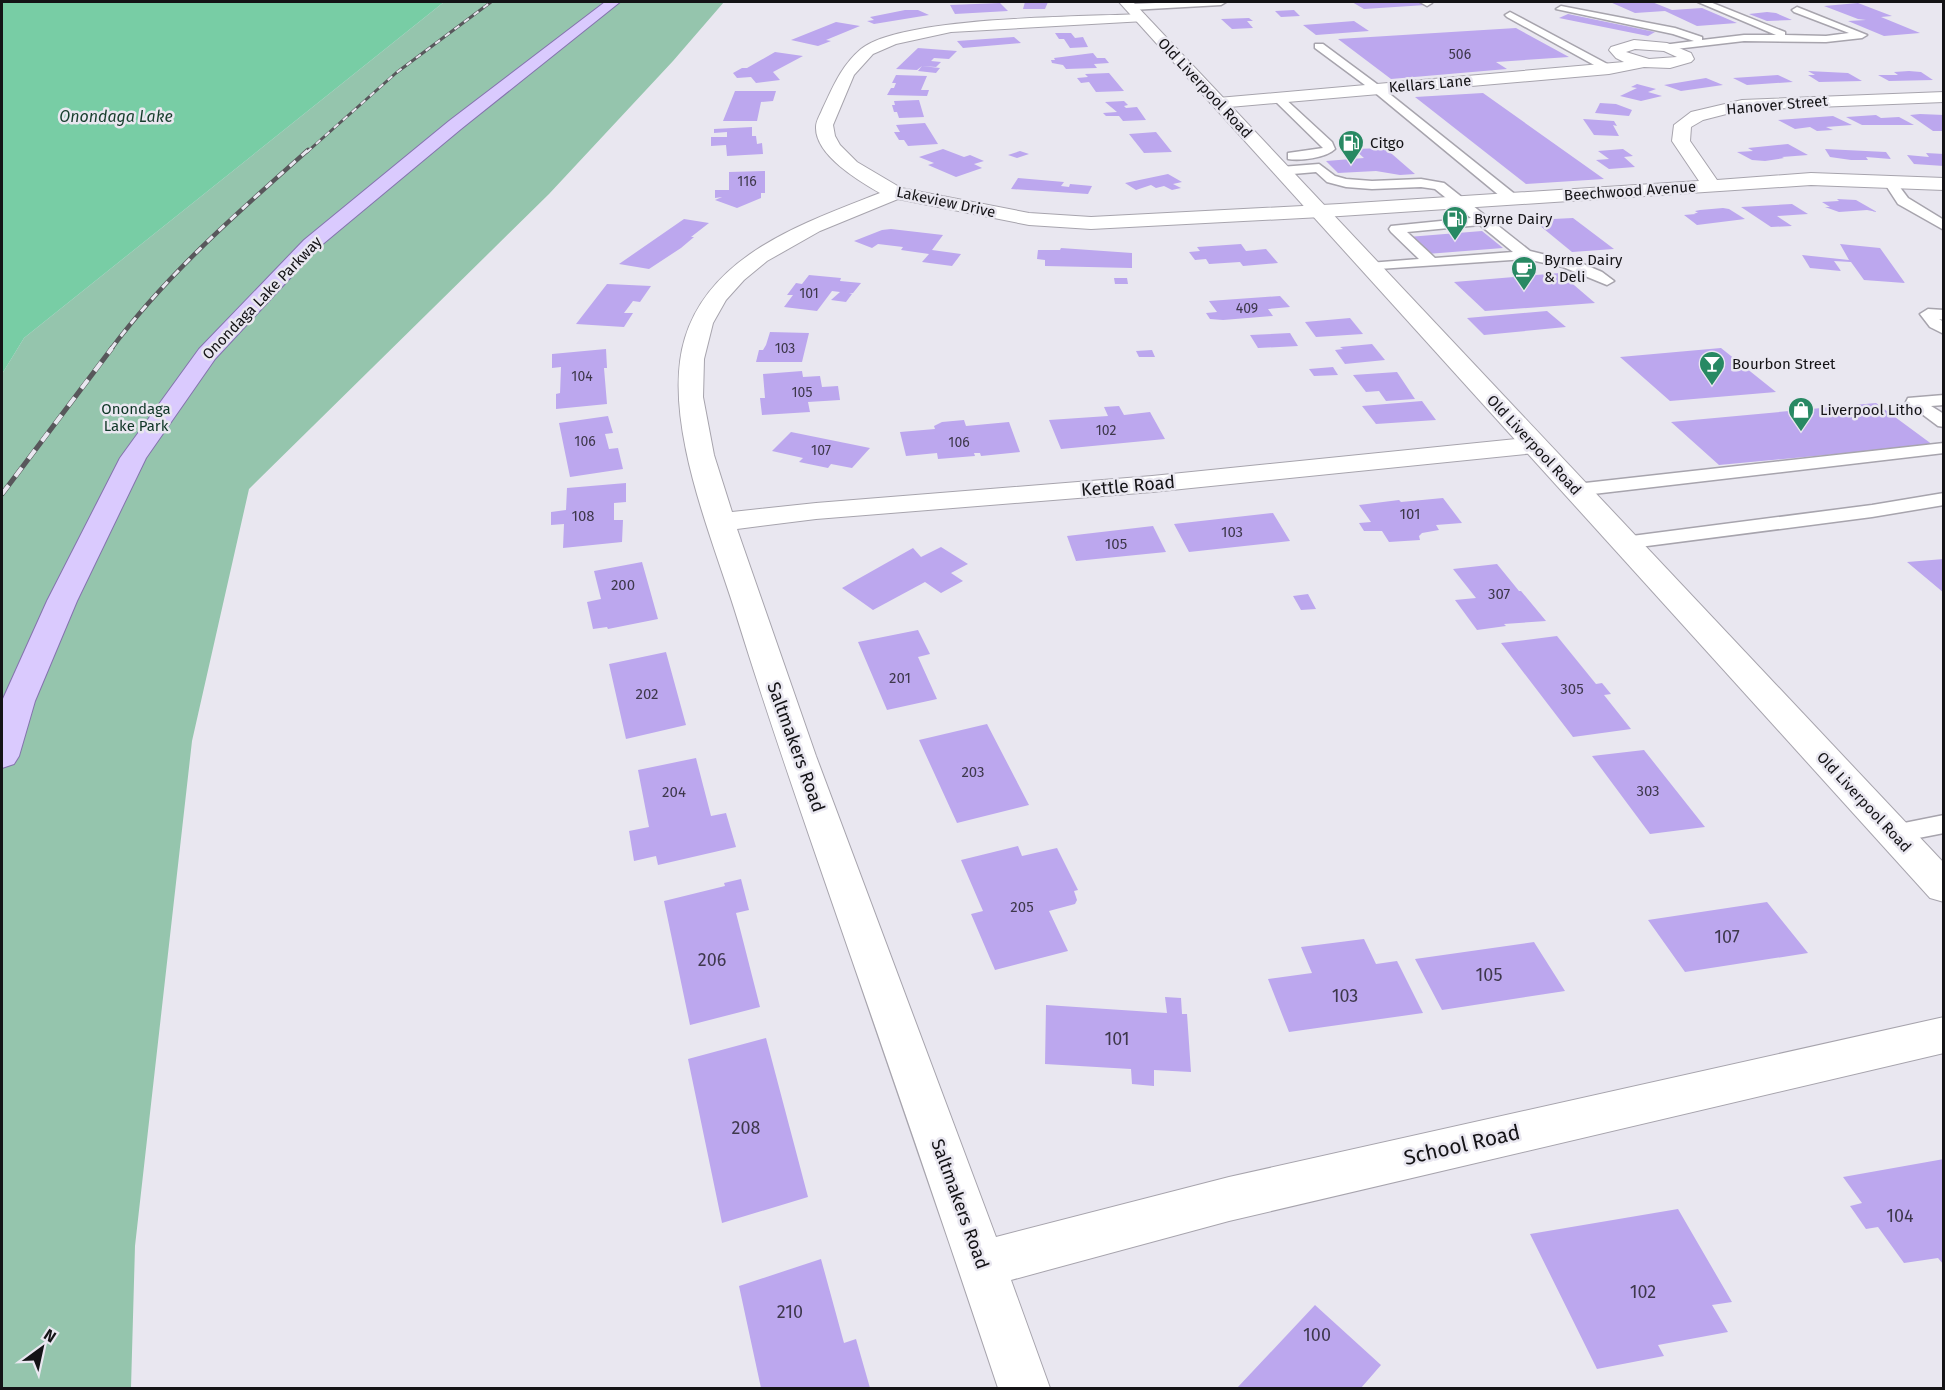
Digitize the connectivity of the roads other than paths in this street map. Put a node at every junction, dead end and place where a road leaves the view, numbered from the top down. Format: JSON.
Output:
{"nodes":[{"id":1,"x":613,"y":2,"type":"edge"},
{"id":2,"x":1221,"y":2,"type":"edge"},
{"id":3,"x":1704,"y":2,"type":"edge"},
{"id":4,"x":1132,"y":9,"type":"edge"},
{"id":5,"x":1561,"y":9,"type":"dead end"},
{"id":6,"x":1797,"y":10,"type":"dead end"},
{"id":7,"x":1510,"y":15,"type":"dead end"},
{"id":8,"x":1791,"y":38,"type":"junction"},
{"id":9,"x":1705,"y":41,"type":"junction"},
{"id":10,"x":1319,"y":46,"type":"dead end"},
{"id":11,"x":1667,"y":47,"type":"junction"},
{"id":12,"x":1642,"y":62,"type":"junction"},
{"id":13,"x":1609,"y":69,"type":"junction"},
{"id":14,"x":1377,"y":89,"type":"junction"},
{"id":15,"x":1944,"y":97,"type":"edge"},
{"id":16,"x":1278,"y":98,"type":"junction"},
{"id":17,"x":1218,"y":103,"type":"junction"},
{"id":18,"x":1307,"y":155,"type":"junction"},
{"id":19,"x":1275,"y":164,"type":"junction"},
{"id":20,"x":1319,"y":168,"type":"junction"},
{"id":21,"x":1888,"y":181,"type":"junction"},
{"id":22,"x":1381,"y":185,"type":"junction"},
{"id":23,"x":1711,"y":185,"type":"junction"},
{"id":24,"x":1942,"y":185,"type":"edge"},
{"id":25,"x":896,"y":193,"type":"junction"},
{"id":26,"x":1511,"y":198,"type":"junction"},
{"id":27,"x":1458,"y":202,"type":"junction"},
{"id":28,"x":1399,"y":206,"type":"junction"},
{"id":29,"x":1317,"y":211,"type":"junction"},
{"id":30,"x":1483,"y":221,"type":"junction"},
{"id":31,"x":1944,"y":226,"type":"edge"},
{"id":32,"x":1526,"y":255,"type":"junction"},
{"id":33,"x":1431,"y":262,"type":"junction"},
{"id":34,"x":1369,"y":267,"type":"junction"},
{"id":35,"x":1607,"y":280,"type":"dead end"},
{"id":36,"x":1944,"y":315,"type":"edge"},
{"id":37,"x":1944,"y":329,"type":"edge"},
{"id":38,"x":1944,"y":400,"type":"edge"},
{"id":39,"x":1944,"y":422,"type":"edge"},
{"id":40,"x":1535,"y":445,"type":"junction"},
{"id":41,"x":1944,"y":448,"type":"edge"},
{"id":42,"x":1576,"y":490,"type":"junction"},
{"id":43,"x":1944,"y":499,"type":"edge"},
{"id":44,"x":721,"y":522,"type":"junction"},
{"id":45,"x":1624,"y":543,"type":"junction"},
{"id":46,"x":2,"y":756,"type":"edge"},
{"id":47,"x":1944,"y":824,"type":"edge"},
{"id":48,"x":1893,"y":834,"type":"junction"},
{"id":49,"x":1944,"y":888,"type":"edge"},
{"id":50,"x":1944,"y":1035,"type":"edge"},
{"id":51,"x":981,"y":1264,"type":"junction"},
{"id":52,"x":1023,"y":1389,"type":"edge"}],
"edges":[{"from":1,"to":46,"type":"main road","name":"Onondaga Lake Parkway"},
{"from":2,"to":4,"type":"lane"},
{"from":3,"to":8,"type":"lane"},
{"from":4,"to":17,"type":"street","name":"Old Liverpool Road"},
{"from":4,"to":25,"type":"street","name":"Lakeview Drive"},
{"from":5,"to":9,"type":"lane"},
{"from":6,"to":8,"type":"lane"},
{"from":7,"to":13,"type":"lane"},
{"from":8,"to":9,"type":"lane"},
{"from":9,"to":11,"type":"lane"},
{"from":10,"to":14,"type":"lane"},
{"from":11,"to":12,"type":"street"},
{"from":11,"to":12,"type":"street"},
{"from":12,"to":13,"type":"street","name":"Kellars Lane"},
{"from":13,"to":14,"type":"street","name":"Kellars Lane"},
{"from":14,"to":16,"type":"street","name":"Kellars Lane"},
{"from":14,"to":26,"type":"lane"},
{"from":15,"to":23,"type":"street","name":"Hanover Street"},
{"from":16,"to":17,"type":"street","name":"Kellars Lane"},
{"from":16,"to":18,"type":"lane"},
{"from":17,"to":19,"type":"street","name":"Old Liverpool Road"},
{"from":18,"to":19,"type":"lane"},
{"from":18,"to":20,"type":"lane"},
{"from":19,"to":20,"type":"lane"},
{"from":19,"to":29,"type":"street","name":"Old Liverpool Road"},
{"from":20,"to":22,"type":"lane"},
{"from":21,"to":23,"type":"street","name":"Beechwood Avenue"},
{"from":21,"to":24,"type":"street","name":"Beechwood Avenue"},
{"from":21,"to":31,"type":"lane"},
{"from":22,"to":27,"type":"lane"},
{"from":22,"to":28,"type":"lane"},
{"from":23,"to":26,"type":"street","name":"Beechwood Avenue"},
{"from":25,"to":29,"type":"street","name":"Lakeview Drive"},
{"from":25,"to":44,"type":"street","name":"Saltmakers Road"},
{"from":26,"to":27,"type":"street","name":"Beechwood Avenue"},
{"from":27,"to":28,"type":"street","name":"Beechwood Avenue"},
{"from":27,"to":30,"type":"lane"},
{"from":28,"to":29,"type":"street","name":"Beechwood Avenue"},
{"from":29,"to":34,"type":"street","name":"Old Liverpool Road"},
{"from":30,"to":32,"type":"lane"},
{"from":30,"to":33,"type":"lane"},
{"from":32,"to":33,"type":"lane"},
{"from":32,"to":35,"type":"lane"},
{"from":33,"to":34,"type":"lane"},
{"from":34,"to":40,"type":"street","name":"Old Liverpool Road"},
{"from":36,"to":37,"type":"lane"},
{"from":38,"to":39,"type":"lane"},
{"from":40,"to":42,"type":"street","name":"Old Liverpool Road"},
{"from":40,"to":44,"type":"street","name":"Kettle Road"},
{"from":41,"to":42,"type":"lane"},
{"from":42,"to":45,"type":"street","name":"Old Liverpool Road"},
{"from":43,"to":45,"type":"lane"},
{"from":44,"to":51,"type":"street","name":"Saltmakers Road"},
{"from":45,"to":48,"type":"street","name":"Old Liverpool Road"},
{"from":47,"to":48,"type":"lane"},
{"from":48,"to":49,"type":"street","name":"Old Liverpool Road"},
{"from":50,"to":51,"type":"street","name":"School Road"},
{"from":51,"to":52,"type":"street","name":"Saltmakers Road"}]}
